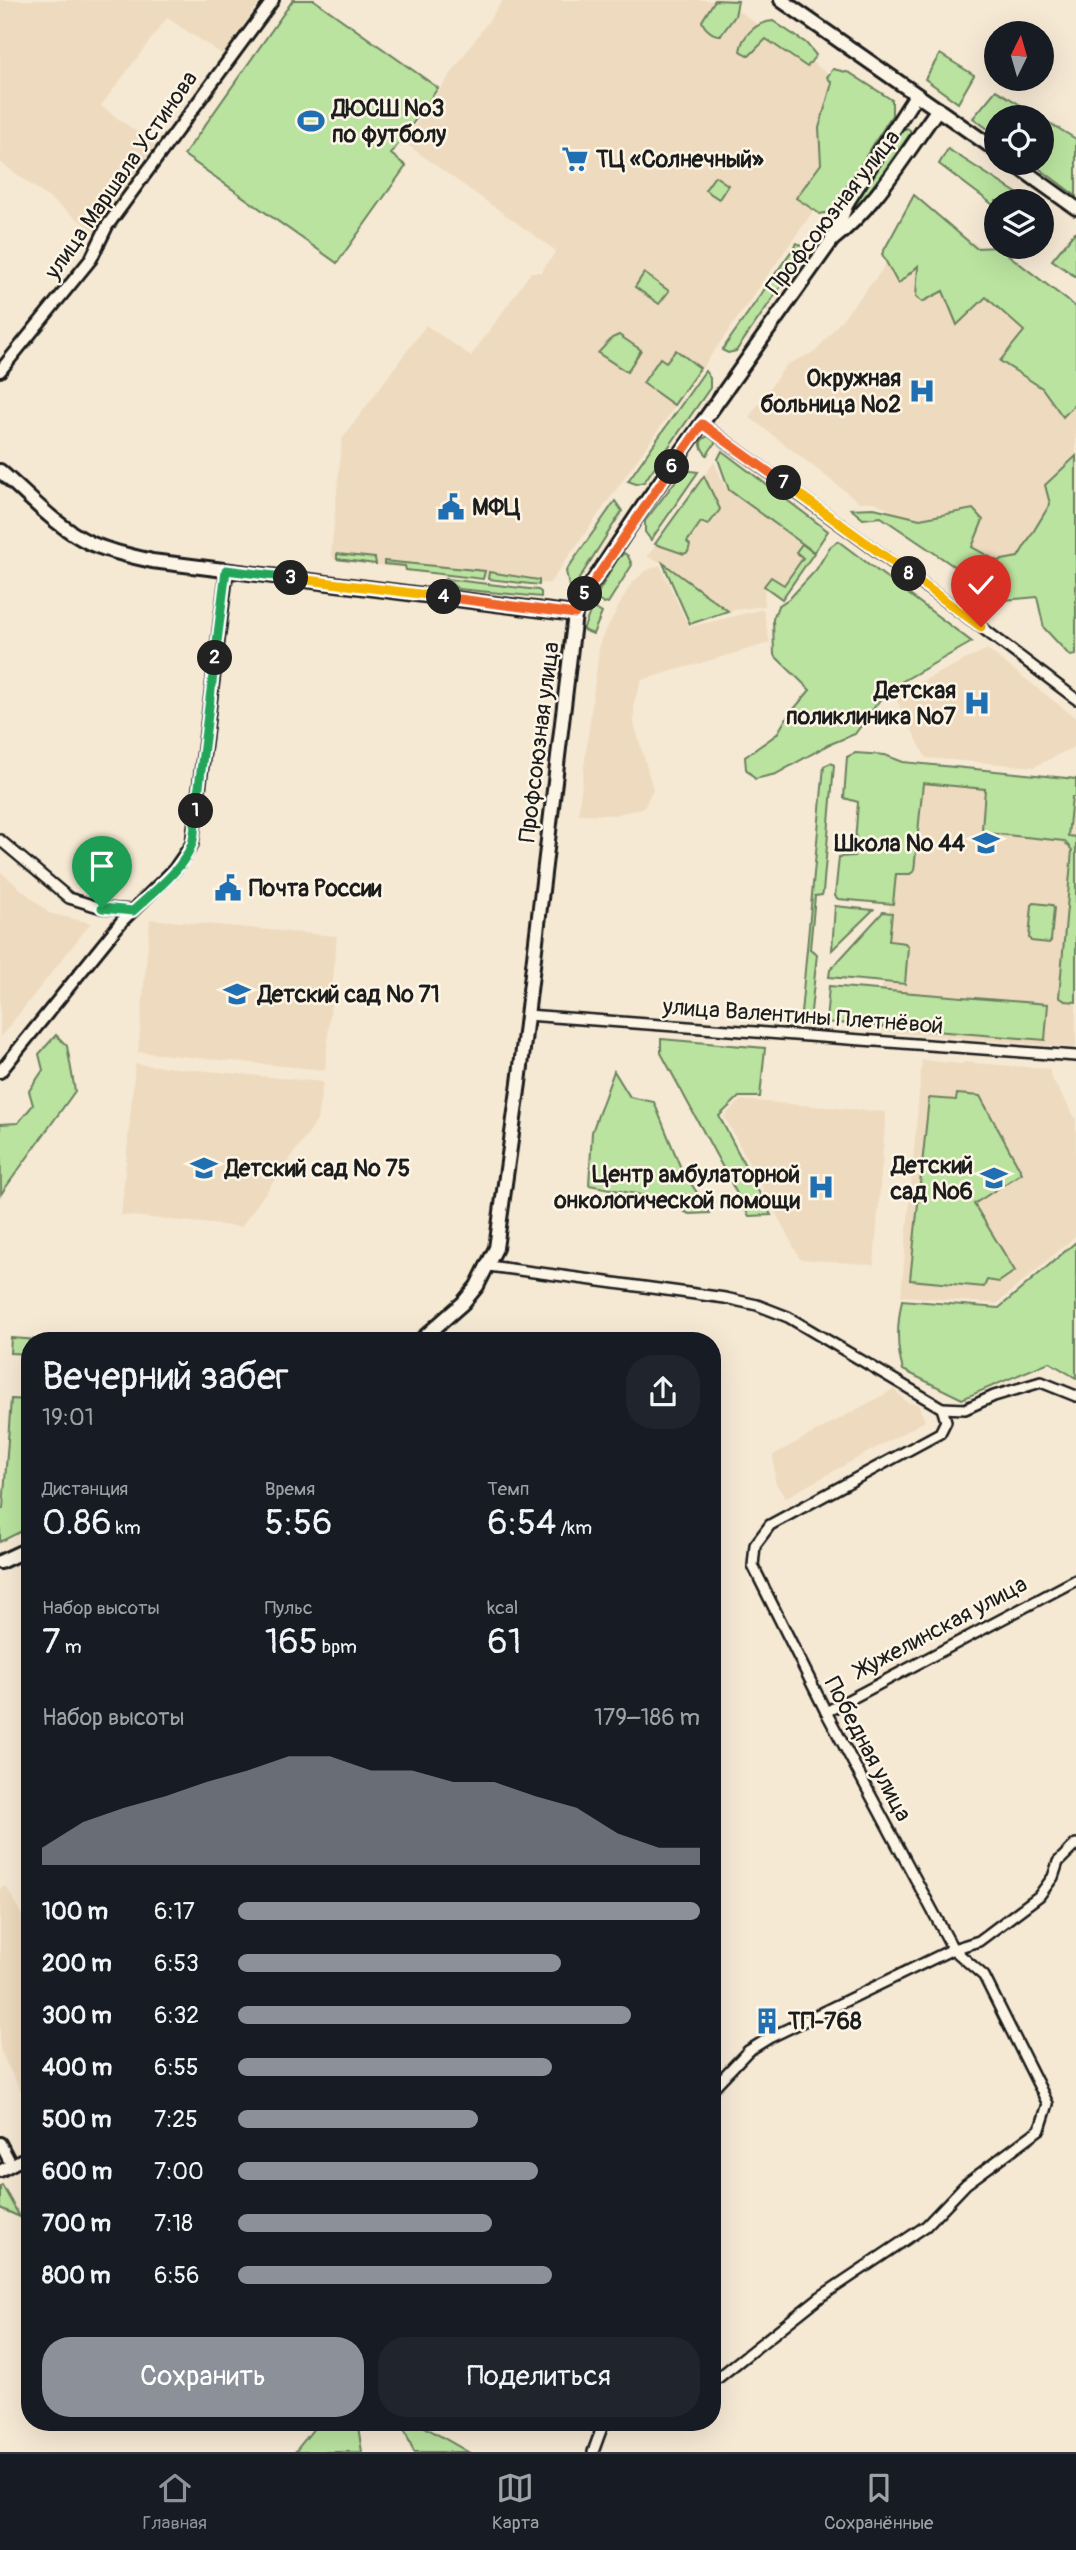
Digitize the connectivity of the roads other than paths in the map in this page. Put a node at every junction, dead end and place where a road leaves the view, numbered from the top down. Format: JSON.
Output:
{"nodes":[{"id":1,"x":273,"y":0,"type":"edge"},
{"id":2,"x":781,"y":0,"type":"edge"},
{"id":3,"x":916,"y":95,"type":"junction"},
{"id":4,"x":937,"y":109,"type":"junction"},
{"id":5,"x":984,"y":142,"type":"edge"},
{"id":6,"x":1030,"y":175,"type":"edge"},
{"id":7,"x":1076,"y":208,"type":"edge"},
{"id":8,"x":832,"y":240,"type":"junction"},
{"id":9,"x":0,"y":371,"type":"edge"},
{"id":10,"x":702,"y":424,"type":"junction"},
{"id":11,"x":0,"y":471,"type":"edge"},
{"id":12,"x":226,"y":570,"type":"junction"},
{"id":13,"x":575,"y":614,"type":"junction"},
{"id":14,"x":1076,"y":699,"type":"edge"},
{"id":15,"x":0,"y":840,"type":"edge"},
{"id":16,"x":133,"y":911,"type":"junction"},
{"id":17,"x":527,"y":1015,"type":"junction"},
{"id":18,"x":1076,"y":1056,"type":"edge"},
{"id":19,"x":0,"y":1072,"type":"edge"},
{"id":20,"x":489,"y":1266,"type":"junction"},
{"id":21,"x":430,"y":1332,"type":"edge"},
{"id":22,"x":1076,"y":1396,"type":"edge"},
{"id":23,"x":942,"y":1408,"type":"junction"},
{"id":24,"x":21,"y":1552,"type":"edge"},
{"id":25,"x":0,"y":1562,"type":"edge"},
{"id":26,"x":1076,"y":1580,"type":"edge"},
{"id":27,"x":826,"y":1712,"type":"junction"},
{"id":28,"x":1076,"y":1844,"type":"edge"},
{"id":29,"x":953,"y":1949,"type":"junction"},
{"id":30,"x":721,"y":2080,"type":"edge"},
{"id":31,"x":0,"y":2143,"type":"edge"},
{"id":32,"x":21,"y":2159,"type":"edge"},
{"id":33,"x":11,"y":2164,"type":"junction"},
{"id":34,"x":0,"y":2171,"type":"edge"},
{"id":35,"x":721,"y":2376,"type":"edge"},
{"id":36,"x":601,"y":2431,"type":"edge"},
{"id":37,"x":593,"y":2452,"type":"edge"}],
"edges":[{"from":1,"to":9,"type":"street","name":"улица Маршала Устинова"},
{"from":2,"to":3,"type":"main road"},
{"from":3,"to":4,"type":"main road"},
{"from":3,"to":8,"type":"main road"},
{"from":4,"to":5,"type":"main road"},
{"from":4,"to":8,"type":"main road","name":"Профсоюзная улица"},
{"from":6,"to":7,"type":"main road"},
{"from":8,"to":10,"type":"main road","name":"Профсоюзная улица"},
{"from":10,"to":13,"type":"main road","name":"Профсоюзная улица"},
{"from":10,"to":14,"type":"street"},
{"from":11,"to":12,"type":"main road"},
{"from":12,"to":13,"type":"main road"},
{"from":12,"to":16,"type":"street"},
{"from":13,"to":17,"type":"main road","name":"Профсоюзная улица"},
{"from":15,"to":16,"type":"street"},
{"from":16,"to":19,"type":"street"},
{"from":17,"to":18,"type":"street","name":"улица Валентины Плетнёвой"},
{"from":17,"to":20,"type":"main road","name":"Профсоюзная улица"},
{"from":20,"to":21,"type":"main road","name":"Профсоюзная улица"},
{"from":20,"to":23,"type":"street"},
{"from":22,"to":23,"type":"street"},
{"from":23,"to":27,"type":"street","name":"Победная улица"},
{"from":24,"to":25,"type":"main road"},
{"from":26,"to":27,"type":"street","name":"Жужелинская улица"},
{"from":27,"to":29,"type":"street","name":"Победная улица"},
{"from":28,"to":29,"type":"street"},
{"from":29,"to":30,"type":"street"},
{"from":29,"to":35,"type":"street"},
{"from":31,"to":33,"type":"street"},
{"from":32,"to":33,"type":"street"},
{"from":33,"to":34,"type":"street"},
{"from":36,"to":37,"type":"street"}]}
